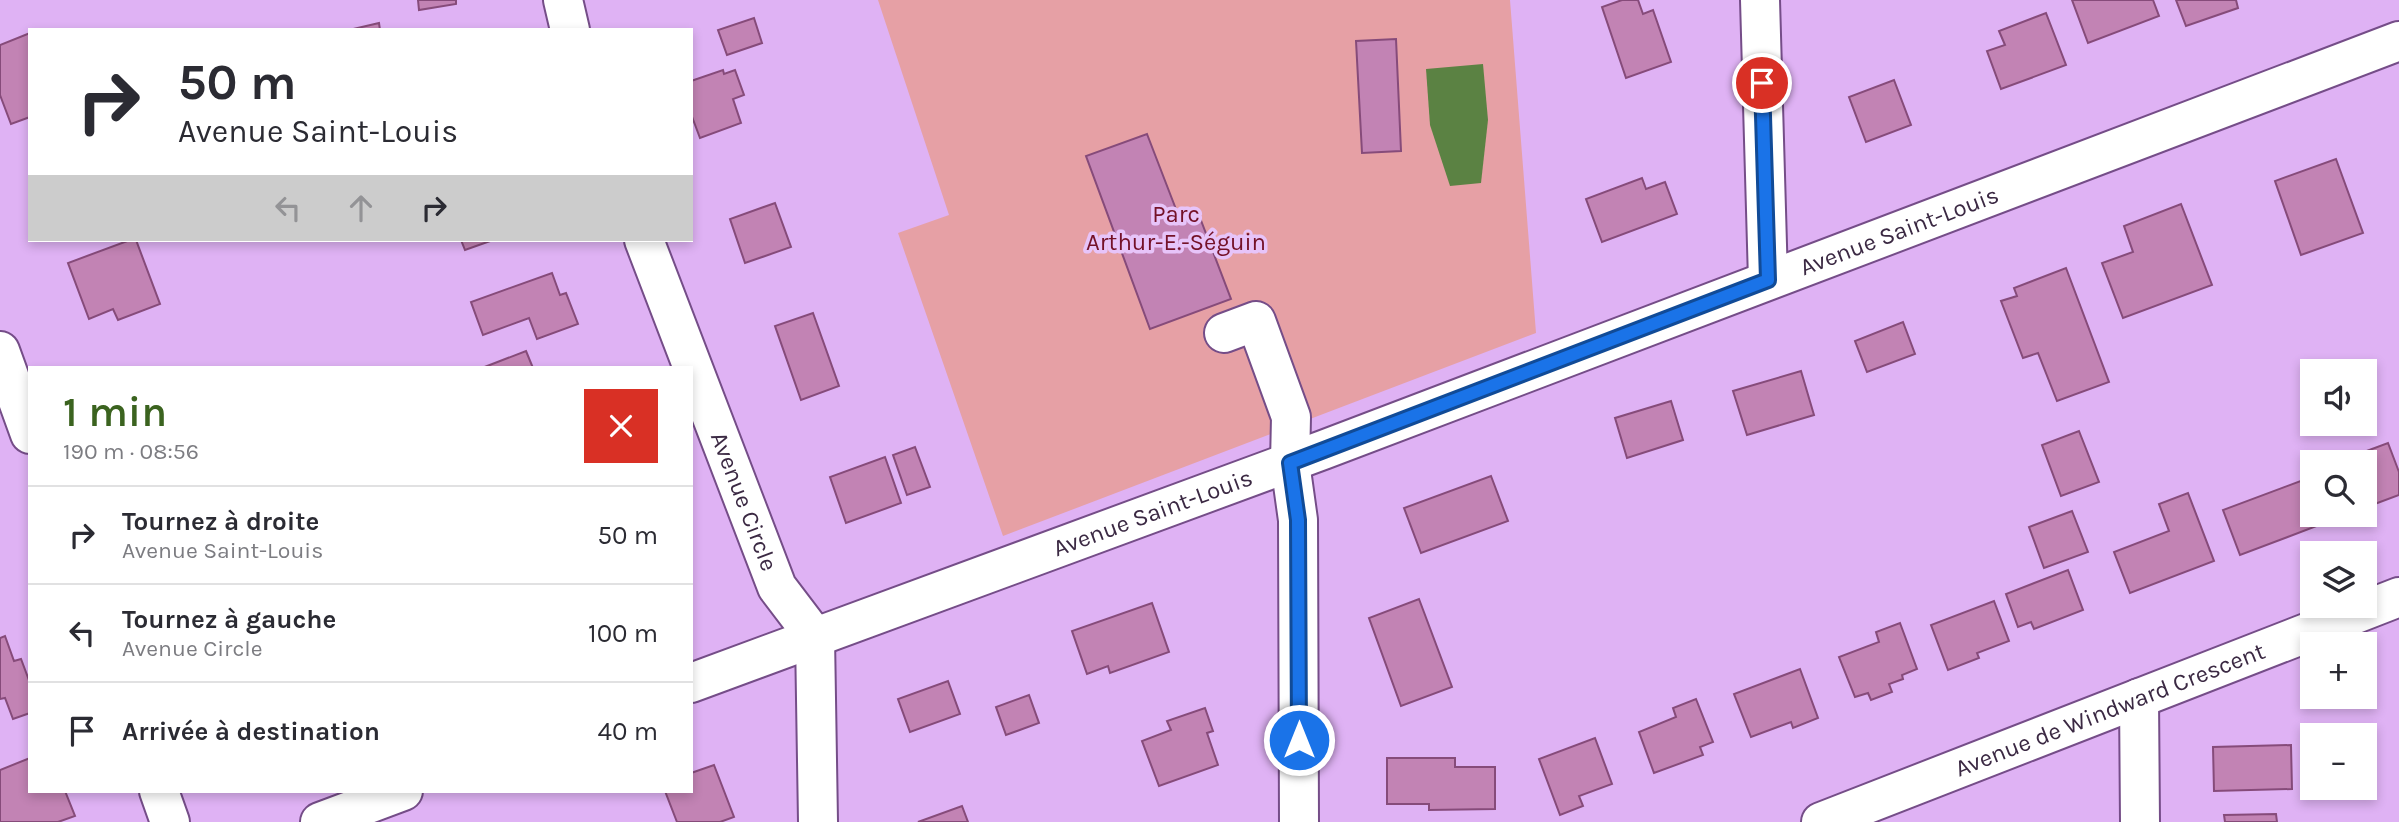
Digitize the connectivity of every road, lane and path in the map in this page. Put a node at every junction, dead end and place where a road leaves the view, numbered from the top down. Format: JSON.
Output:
{"nodes":[{"id":1,"x":563,"y":0,"type":"edge"},
{"id":2,"x":1760,"y":0,"type":"edge"},
{"id":3,"x":569,"y":28,"type":"edge"},
{"id":4,"x":2399,"y":41,"type":"edge"},
{"id":5,"x":645,"y":242,"type":"edge"},
{"id":6,"x":1768,"y":280,"type":"junction"},
{"id":7,"x":1224,"y":333,"type":"dead end"},
{"id":8,"x":0,"y":351,"type":"edge"},
{"id":9,"x":692,"y":366,"type":"edge"},
{"id":10,"x":693,"y":368,"type":"edge"},
{"id":11,"x":28,"y":428,"type":"edge"},
{"id":12,"x":1290,"y":463,"type":"junction"},
{"id":13,"x":2399,"y":597,"type":"edge"},
{"id":14,"x":815,"y":637,"type":"junction"},
{"id":15,"x":693,"y":682,"type":"edge"},
{"id":16,"x":2139,"y":698,"type":"junction"},
{"id":17,"x":160,"y":793,"type":"edge"},
{"id":18,"x":398,"y":793,"type":"edge"},
{"id":19,"x":170,"y":822,"type":"edge"},
{"id":20,"x":320,"y":822,"type":"edge"},
{"id":21,"x":818,"y":822,"type":"edge"},
{"id":22,"x":1299,"y":822,"type":"edge"},
{"id":23,"x":1821,"y":822,"type":"edge"},
{"id":24,"x":2140,"y":822,"type":"edge"}],
"edges":[{"from":1,"to":3,"type":"street"},
{"from":2,"to":6,"type":"street"},
{"from":4,"to":6,"type":"street","name":"Avenue Saint-Louis"},
{"from":5,"to":9,"type":"street","name":"Avenue Circle"},
{"from":6,"to":12,"type":"street","name":"Avenue Saint-Louis"},
{"from":7,"to":12,"type":"street"},
{"from":8,"to":11,"type":"street"},
{"from":10,"to":14,"type":"street","name":"Avenue Circle"},
{"from":12,"to":14,"type":"street","name":"Avenue Saint-Louis"},
{"from":12,"to":22,"type":"street"},
{"from":13,"to":16,"type":"street","name":"Avenue de Windward Crescent"},
{"from":14,"to":15,"type":"street","name":"Avenue Saint-Louis"},
{"from":14,"to":21,"type":"street"},
{"from":16,"to":23,"type":"street","name":"Avenue de Windward Crescent"},
{"from":16,"to":24,"type":"street"},
{"from":17,"to":19,"type":"street"},
{"from":18,"to":20,"type":"street"}]}
